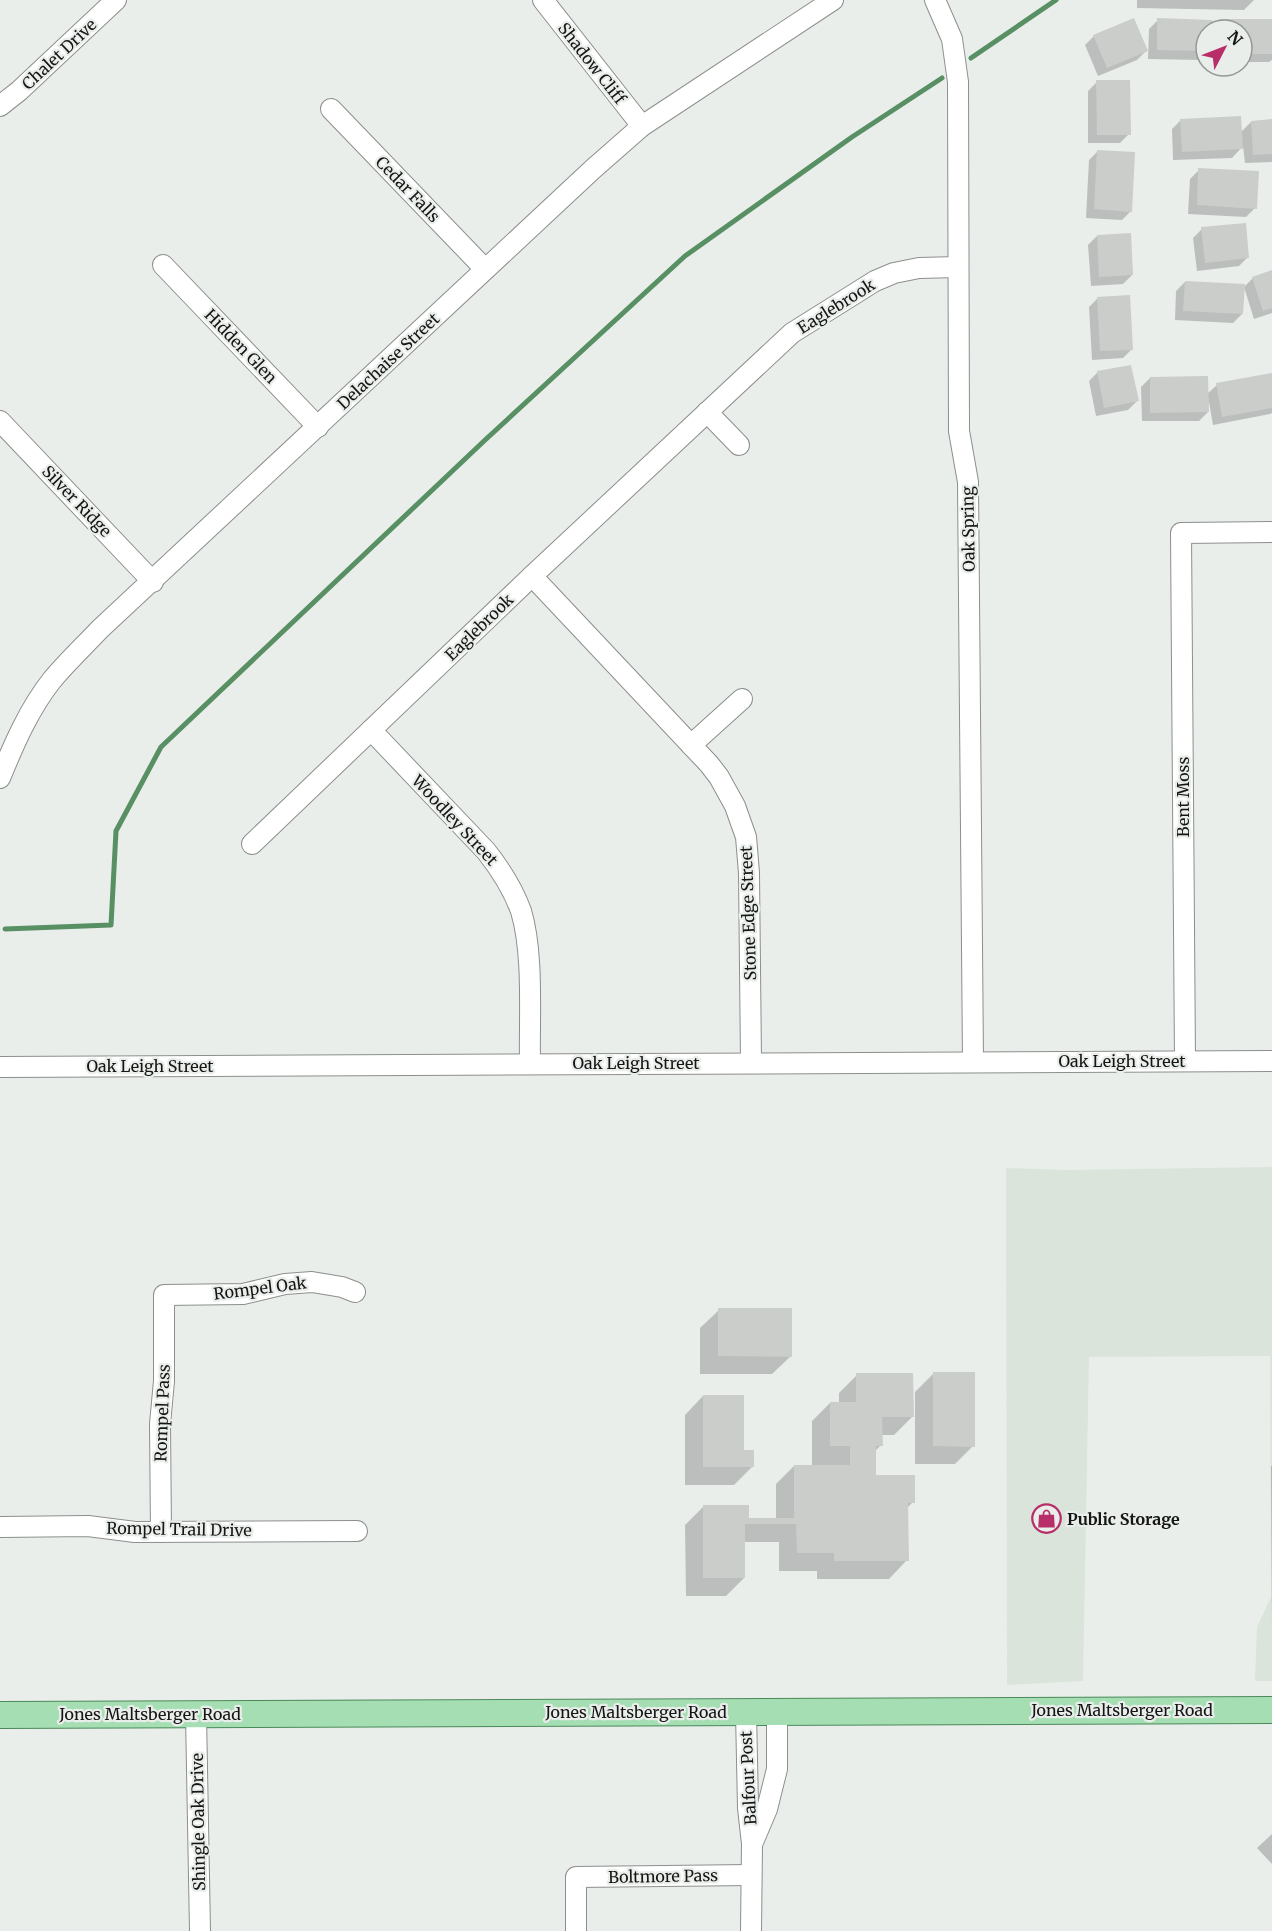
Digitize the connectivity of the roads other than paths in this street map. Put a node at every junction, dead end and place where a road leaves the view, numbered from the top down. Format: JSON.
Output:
{"nodes":[{"id":1,"x":116,"y":0,"type":"edge"},
{"id":2,"x":543,"y":0,"type":"edge"},
{"id":3,"x":833,"y":0,"type":"edge"},
{"id":4,"x":935,"y":0,"type":"edge"},
{"id":5,"x":0,"y":106,"type":"edge"},
{"id":6,"x":331,"y":108,"type":"dead end"},
{"id":7,"x":642,"y":126,"type":"junction"},
{"id":8,"x":163,"y":265,"type":"dead end"},
{"id":9,"x":958,"y":267,"type":"junction"},
{"id":10,"x":485,"y":269,"type":"junction"},
{"id":11,"x":707,"y":412,"type":"junction"},
{"id":12,"x":0,"y":421,"type":"edge"},
{"id":13,"x":318,"y":427,"type":"junction"},
{"id":14,"x":739,"y":445,"type":"dead end"},
{"id":15,"x":1272,"y":532,"type":"edge"},
{"id":16,"x":532,"y":576,"type":"junction"},
{"id":17,"x":153,"y":582,"type":"junction"},
{"id":18,"x":742,"y":699,"type":"dead end"},
{"id":19,"x":371,"y":730,"type":"junction"},
{"id":20,"x":691,"y":745,"type":"junction"},
{"id":21,"x":5,"y":746,"type":"edge"},
{"id":22,"x":0,"y":778,"type":"edge"},
{"id":23,"x":252,"y":844,"type":"dead end"},
{"id":24,"x":1272,"y":1060,"type":"edge"},
{"id":25,"x":1185,"y":1061,"type":"junction"},
{"id":26,"x":750,"y":1062,"type":"junction"},
{"id":27,"x":973,"y":1062,"type":"junction"},
{"id":28,"x":530,"y":1064,"type":"junction"},
{"id":29,"x":0,"y":1067,"type":"edge"},
{"id":30,"x":355,"y":1292,"type":"dead end"},
{"id":31,"x":164,"y":1295,"type":"joint"},
{"id":32,"x":0,"y":1527,"type":"edge"},
{"id":33,"x":357,"y":1531,"type":"dead end"},
{"id":34,"x":161,"y":1532,"type":"junction"},
{"id":35,"x":1272,"y":1710,"type":"edge"},
{"id":36,"x":746,"y":1712,"type":"junction"},
{"id":37,"x":777,"y":1712,"type":"junction"},
{"id":38,"x":196,"y":1714,"type":"junction"},
{"id":39,"x":0,"y":1715,"type":"edge"},
{"id":40,"x":752,"y":1844,"type":"junction"},
{"id":41,"x":751,"y":1875,"type":"junction"},
{"id":42,"x":200,"y":1931,"type":"edge"},
{"id":43,"x":576,"y":1931,"type":"edge"},
{"id":44,"x":752,"y":1931,"type":"edge"}],
"edges":[{"from":1,"to":5,"type":"street","name":"Chalet Drive"},
{"from":2,"to":7,"type":"street","name":"Shadow Cliff"},
{"from":3,"to":7,"type":"street","name":"Delachaise Street"},
{"from":4,"to":9,"type":"street","name":"Oak Spring"},
{"from":6,"to":10,"type":"street","name":"Cedar Falls"},
{"from":7,"to":10,"type":"street","name":"Delachaise Street"},
{"from":8,"to":13,"type":"street","name":"Hidden Glen"},
{"from":9,"to":11,"type":"street","name":"Eaglebrook"},
{"from":9,"to":27,"type":"street","name":"Oak Spring"},
{"from":10,"to":13,"type":"street","name":"Delachaise Street"},
{"from":11,"to":14,"type":"street"},
{"from":11,"to":16,"type":"street","name":"Eaglebrook"},
{"from":12,"to":17,"type":"street","name":"Silver Ridge"},
{"from":13,"to":17,"type":"street","name":"Delachaise Street"},
{"from":15,"to":25,"type":"street","name":"Bent Moss"},
{"from":16,"to":19,"type":"street","name":"Eaglebrook"},
{"from":16,"to":20,"type":"street","name":"Stone Edge Street"},
{"from":17,"to":21,"type":"street","name":"Delachaise Street"},
{"from":18,"to":20,"type":"street"},
{"from":19,"to":23,"type":"street","name":"Eaglebrook"},
{"from":19,"to":28,"type":"street","name":"Woodley Street"},
{"from":20,"to":26,"type":"street","name":"Stone Edge Street"},
{"from":21,"to":22,"type":"street","name":"Delachaise Street"},
{"from":24,"to":25,"type":"street","name":"Oak Leigh Street"},
{"from":25,"to":27,"type":"street","name":"Oak Leigh Street"},
{"from":26,"to":27,"type":"street","name":"Oak Leigh Street"},
{"from":26,"to":28,"type":"street","name":"Oak Leigh Street"},
{"from":28,"to":29,"type":"street","name":"Oak Leigh Street"},
{"from":30,"to":31,"type":"street","name":"Rompel Oak"},
{"from":31,"to":34,"type":"street","name":"Rompel Pass"},
{"from":32,"to":34,"type":"street","name":"Rompel Trail Drive"},
{"from":33,"to":34,"type":"street","name":"Rompel Trail Drive"},
{"from":35,"to":37,"type":"main road","name":"Jones Maltsberger Road"},
{"from":36,"to":37,"type":"main road","name":"Jones Maltsberger Road"},
{"from":36,"to":38,"type":"main road","name":"Jones Maltsberger Road"},
{"from":36,"to":40,"type":"street","name":"Balfour Post"},
{"from":37,"to":40,"type":"street","name":"Balfour Post"},
{"from":38,"to":39,"type":"main road","name":"Jones Maltsberger Road"},
{"from":38,"to":42,"type":"street","name":"Shingle Oak Drive"},
{"from":40,"to":41,"type":"street","name":"Balfour Post"},
{"from":41,"to":43,"type":"street","name":"Boltmore Pass"},
{"from":41,"to":44,"type":"street","name":"Balfour Post"}]}
